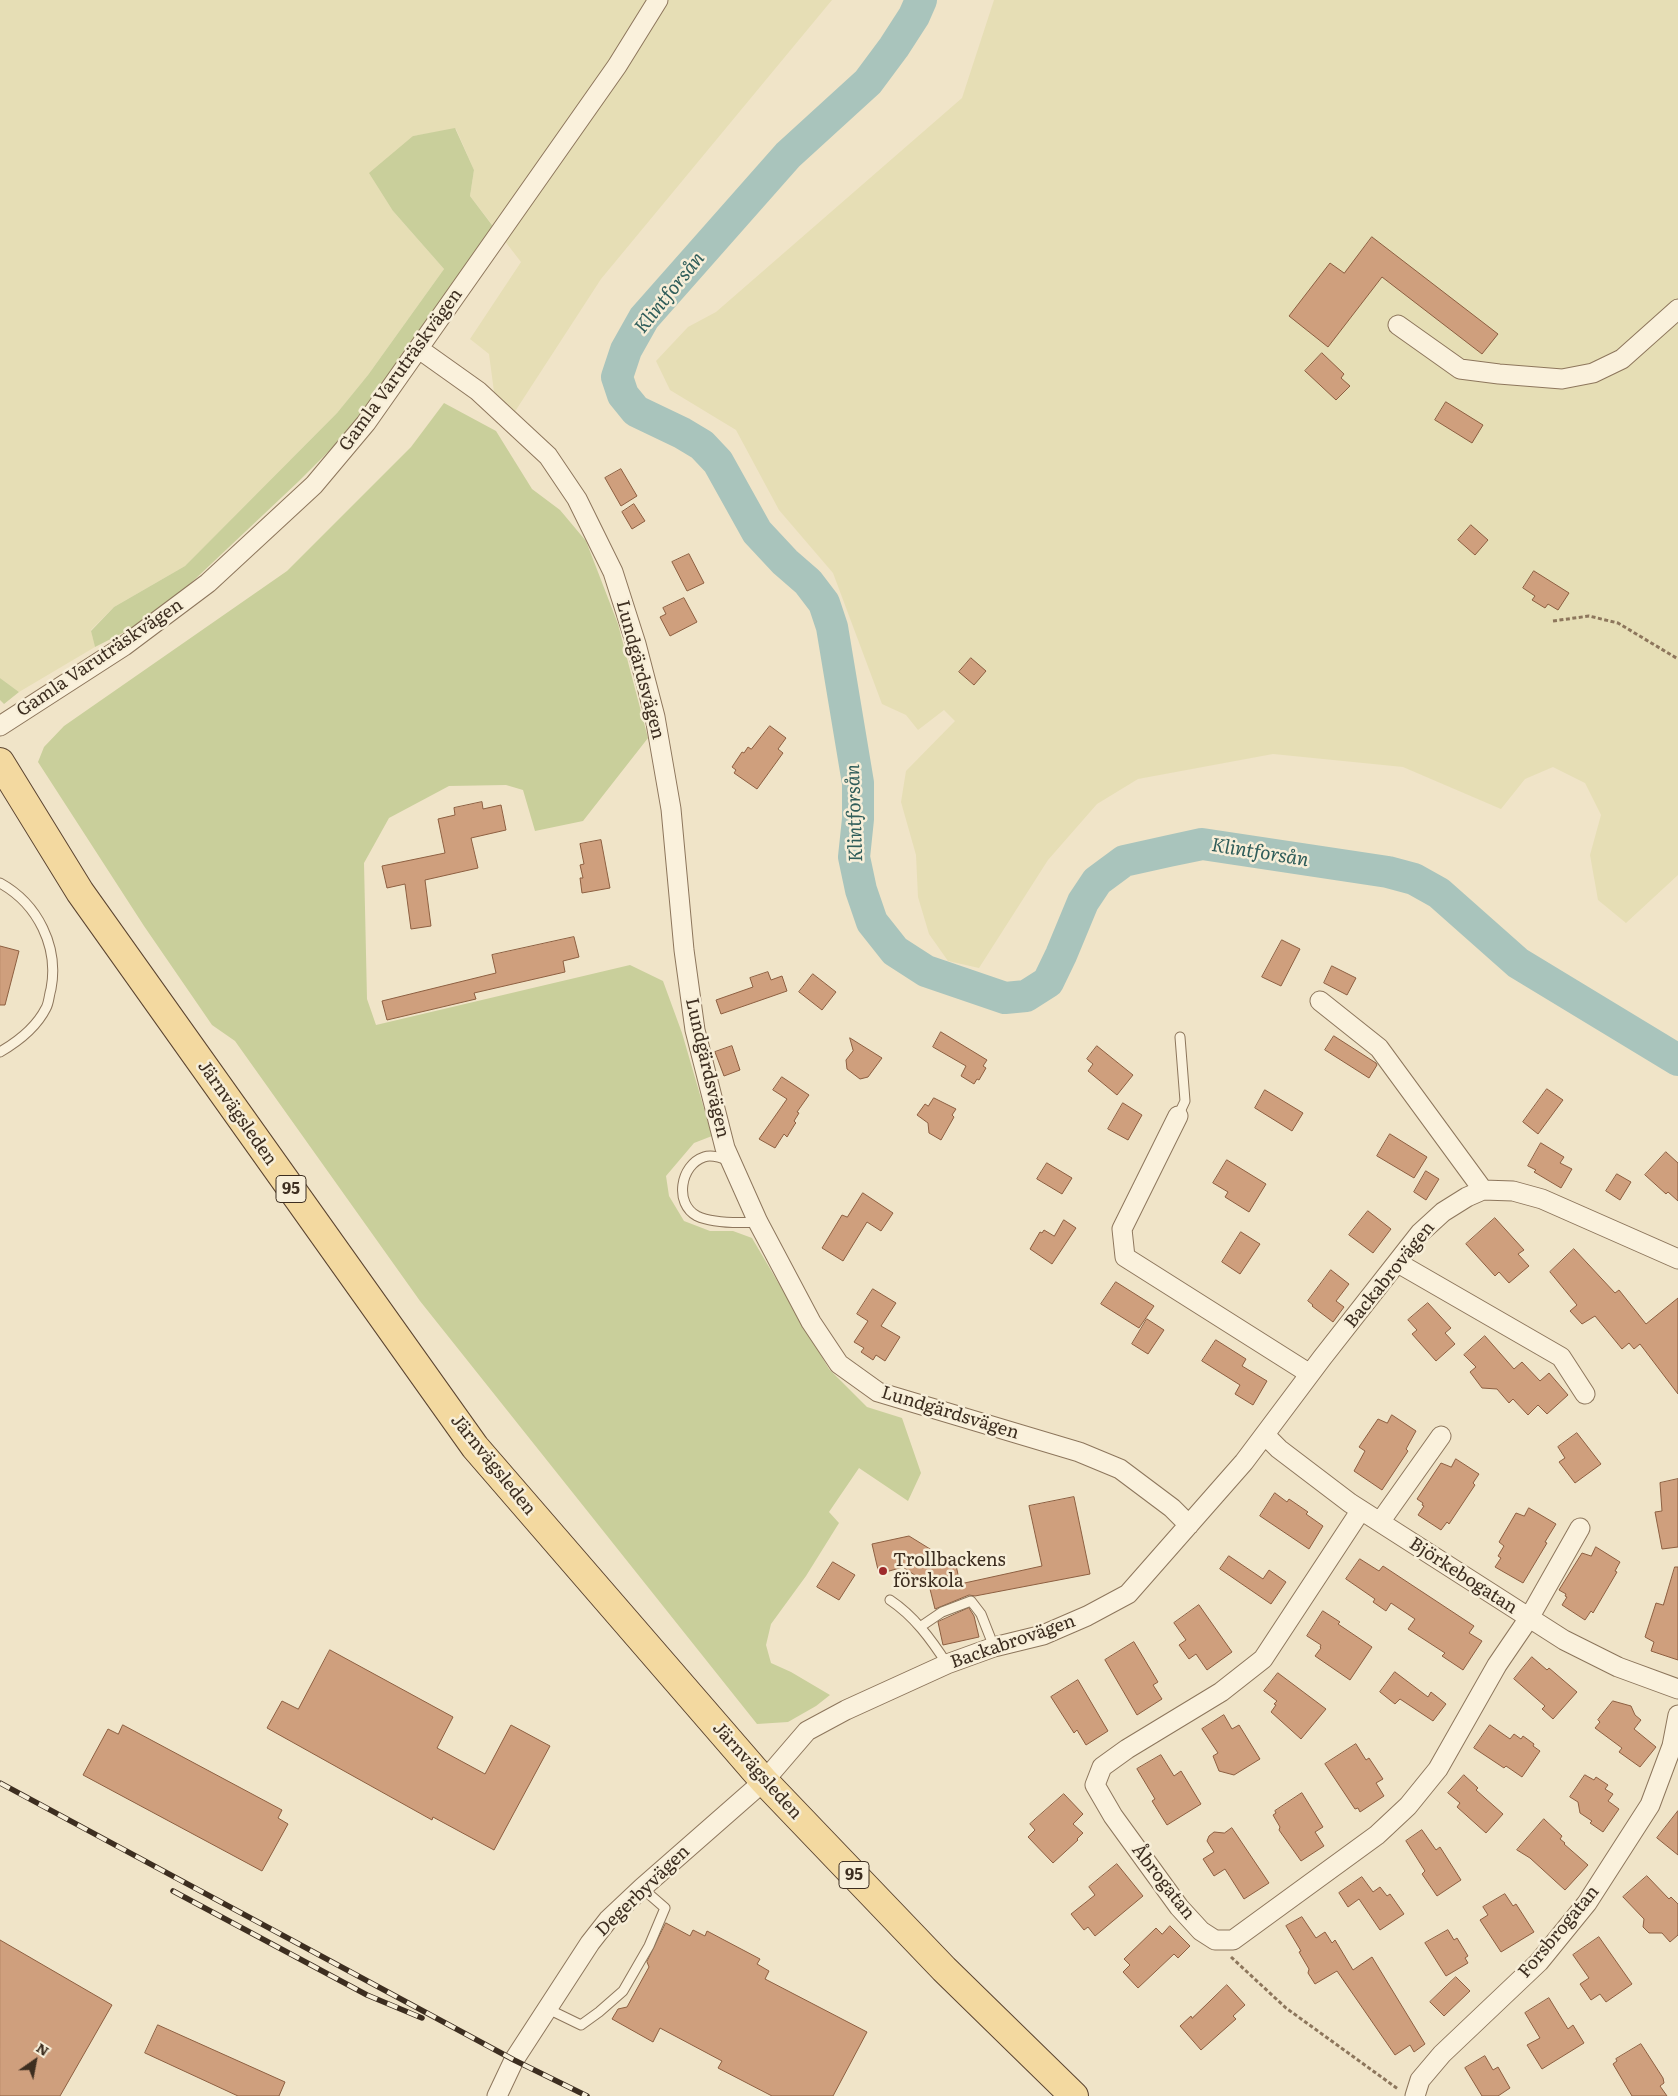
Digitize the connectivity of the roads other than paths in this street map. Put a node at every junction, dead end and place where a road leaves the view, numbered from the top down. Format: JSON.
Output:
{"nodes":[{"id":1,"x":658,"y":0,"type":"edge"},
{"id":2,"x":1678,"y":309,"type":"edge"},
{"id":3,"x":1398,"y":325,"type":"dead end"},
{"id":4,"x":419,"y":349,"type":"junction"},
{"id":5,"x":0,"y":726,"type":"edge"},
{"id":6,"x":0,"y":762,"type":"edge"},
{"id":7,"x":0,"y":883,"type":"edge"},
{"id":8,"x":1320,"y":1001,"type":"dead end"},
{"id":9,"x":1180,"y":1037,"type":"dead end"},
{"id":10,"x":0,"y":1052,"type":"edge"},
{"id":11,"x":1178,"y":1116,"type":"joint"},
{"id":12,"x":730,"y":1161,"type":"junction"},
{"id":13,"x":1483,"y":1190,"type":"junction"},
{"id":14,"x":758,"y":1222,"type":"junction"},
{"id":15,"x":1678,"y":1259,"type":"edge"},
{"id":16,"x":1398,"y":1263,"type":"junction"},
{"id":17,"x":1310,"y":1374,"type":"junction"},
{"id":18,"x":1585,"y":1394,"type":"dead end"},
{"id":19,"x":1265,"y":1435,"type":"junction"},
{"id":20,"x":1440,"y":1436,"type":"dead end"},
{"id":21,"x":1361,"y":1510,"type":"junction"},
{"id":22,"x":1380,"y":1522,"type":"junction"},
{"id":23,"x":1189,"y":1525,"type":"junction"},
{"id":24,"x":1580,"y":1528,"type":"dead end"},
{"id":25,"x":890,"y":1600,"type":"dead end"},
{"id":26,"x":1528,"y":1618,"type":"junction"},
{"id":27,"x":920,"y":1627,"type":"junction"},
{"id":28,"x":994,"y":1647,"type":"junction"},
{"id":29,"x":947,"y":1664,"type":"junction"},
{"id":30,"x":1678,"y":1689,"type":"edge"},
{"id":31,"x":1678,"y":1715,"type":"edge"},
{"id":32,"x":764,"y":1781,"type":"junction"},
{"id":33,"x":642,"y":1888,"type":"junction"},
{"id":34,"x":548,"y":2009,"type":"junction"},
{"id":35,"x":1408,"y":2093,"type":"edge"},
{"id":36,"x":497,"y":2096,"type":"edge"},
{"id":37,"x":1074,"y":2096,"type":"edge"}],
"edges":[{"from":1,"to":4,"type":"street","name":"Gamla Varuträskvägen"},
{"from":2,"to":3,"type":"street"},
{"from":4,"to":5,"type":"street","name":"Gamla Varuträskvägen"},
{"from":4,"to":12,"type":"street","name":"Lundgärdsvägen"},
{"from":6,"to":32,"type":"main road","name":"Järnvägsleden","number":"95"},
{"from":7,"to":10,"type":"lane"},
{"from":8,"to":13,"type":"street"},
{"from":9,"to":11,"type":"lane"},
{"from":11,"to":17,"type":"street"},
{"from":12,"to":14,"type":"street","name":"Lundgärdsvägen"},
{"from":12,"to":14,"type":"lane"},
{"from":13,"to":15,"type":"street","name":"Backabrovägen"},
{"from":13,"to":16,"type":"street","name":"Backabrovägen"},
{"from":14,"to":23,"type":"street","name":"Lundgärdsvägen"},
{"from":16,"to":17,"type":"street","name":"Backabrovägen"},
{"from":16,"to":18,"type":"street"},
{"from":17,"to":19,"type":"street","name":"Backabrovägen"},
{"from":19,"to":21,"type":"street","name":"Björkebogatan"},
{"from":19,"to":23,"type":"street","name":"Backabrovägen"},
{"from":20,"to":22,"type":"street"},
{"from":21,"to":22,"type":"street","name":"Björkebogatan"},
{"from":21,"to":26,"type":"street","name":"Åbrogatan"},
{"from":22,"to":26,"type":"street","name":"Björkebogatan"},
{"from":23,"to":28,"type":"street","name":"Backabrovägen"},
{"from":24,"to":26,"type":"street"},
{"from":25,"to":27,"type":"lane"},
{"from":26,"to":30,"type":"street","name":"Björkebogatan"},
{"from":27,"to":28,"type":"lane"},
{"from":27,"to":29,"type":"lane"},
{"from":28,"to":29,"type":"street","name":"Backabrovägen"},
{"from":29,"to":32,"type":"street","name":"Backabrovägen"},
{"from":31,"to":35,"type":"street","name":"Forsbrogatan"},
{"from":32,"to":33,"type":"street","name":"Degerbyvägen"},
{"from":32,"to":37,"type":"main road","name":"Järnvägsleden","number":"95"},
{"from":33,"to":34,"type":"street","name":"Degerbyvägen"},
{"from":33,"to":34,"type":"lane"},
{"from":34,"to":36,"type":"street","name":"Degerbyvägen"}]}
